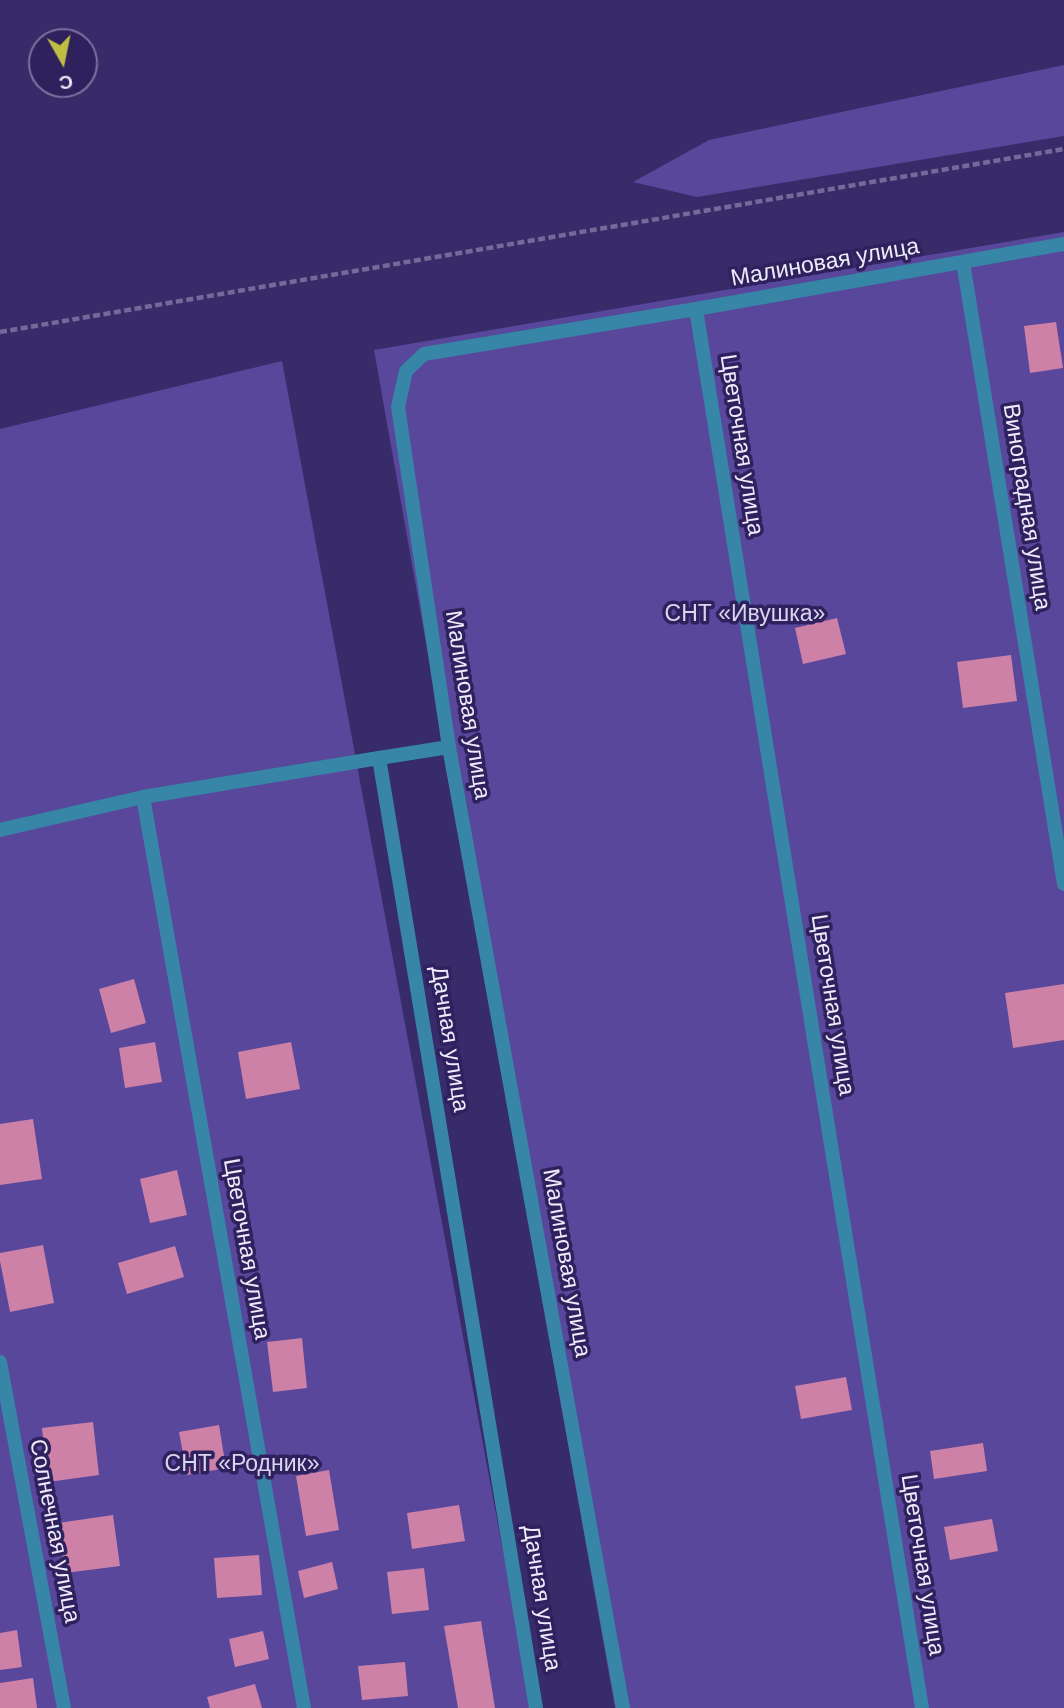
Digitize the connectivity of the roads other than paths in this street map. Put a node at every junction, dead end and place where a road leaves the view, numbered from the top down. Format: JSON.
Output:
{"nodes":[{"id":1,"x":1064,"y":244,"type":"edge"},
{"id":2,"x":963,"y":262,"type":"junction"},
{"id":3,"x":696,"y":309,"type":"junction"},
{"id":4,"x":449,"y":747,"type":"junction"},
{"id":5,"x":379,"y":758,"type":"junction"},
{"id":6,"x":143,"y":797,"type":"junction"},
{"id":7,"x":0,"y":830,"type":"edge"},
{"id":8,"x":1064,"y":884,"type":"edge"},
{"id":9,"x":0,"y":1362,"type":"edge"},
{"id":10,"x":64,"y":1708,"type":"edge"},
{"id":11,"x":304,"y":1708,"type":"edge"},
{"id":12,"x":536,"y":1708,"type":"edge"},
{"id":13,"x":623,"y":1708,"type":"edge"},
{"id":14,"x":922,"y":1708,"type":"edge"}],
"edges":[{"from":1,"to":2,"type":"street","name":"Малиновая улица"},
{"from":2,"to":3,"type":"street","name":"Малиновая улица"},
{"from":2,"to":8,"type":"street","name":"Виноградная улица"},
{"from":3,"to":4,"type":"street","name":"Малиновая улица"},
{"from":3,"to":14,"type":"street","name":"Цветочная улица"},
{"from":4,"to":5,"type":"street"},
{"from":4,"to":13,"type":"street","name":"Малиновая улица"},
{"from":5,"to":6,"type":"street"},
{"from":5,"to":12,"type":"street","name":"Дачная улица"},
{"from":6,"to":7,"type":"street"},
{"from":6,"to":11,"type":"street","name":"Цветочная улица"},
{"from":9,"to":10,"type":"street","name":"Солнечная улица"}]}
